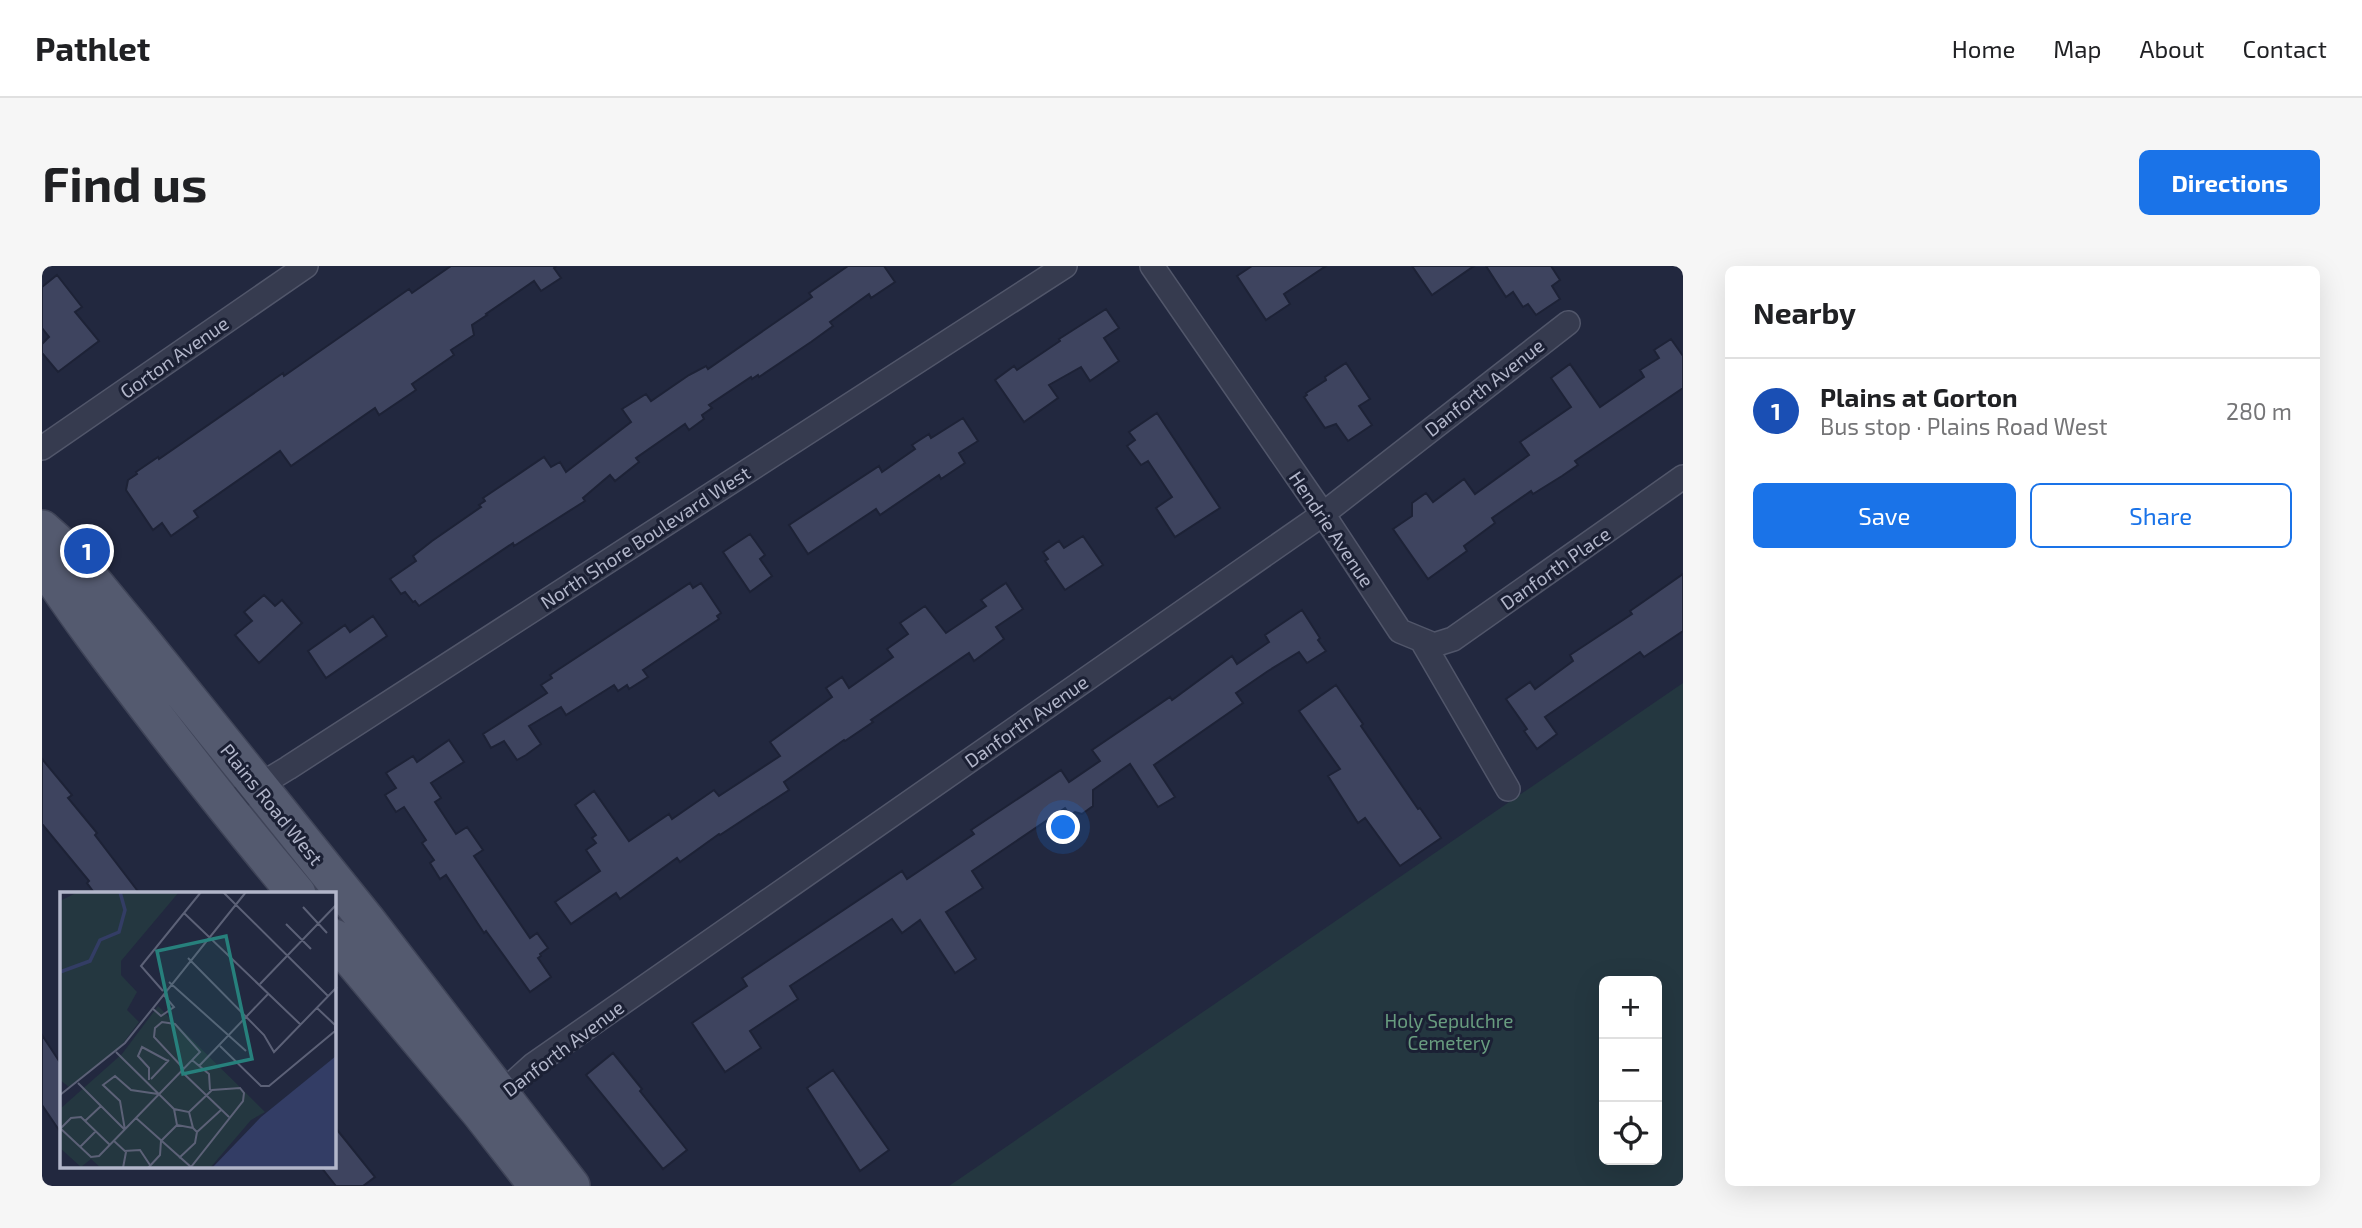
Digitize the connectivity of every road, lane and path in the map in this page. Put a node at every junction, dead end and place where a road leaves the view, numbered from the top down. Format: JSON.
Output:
{"nodes":[{"id":1,"x":306,"y":266,"type":"edge"},
{"id":2,"x":1065,"y":266,"type":"edge"},
{"id":3,"x":1152,"y":266,"type":"edge"},
{"id":4,"x":1567,"y":323,"type":"dead end"},
{"id":5,"x":42,"y":448,"type":"edge"},
{"id":6,"x":1683,"y":477,"type":"edge"},
{"id":7,"x":1322,"y":514,"type":"junction"},
{"id":8,"x":42,"y":528,"type":"edge"},
{"id":9,"x":42,"y":561,"type":"edge"},
{"id":10,"x":1422,"y":641,"type":"junction"},
{"id":11,"x":257,"y":787,"type":"junction"},
{"id":12,"x":1508,"y":789,"type":"dead end"},
{"id":13,"x":224,"y":807,"type":"junction"},
{"id":14,"x":295,"y":892,"type":"edge"},
{"id":15,"x":336,"y":940,"type":"edge"},
{"id":16,"x":491,"y":1103,"type":"junction"},
{"id":17,"x":538,"y":1186,"type":"edge"},
{"id":18,"x":571,"y":1186,"type":"edge"}],
"edges":[{"from":1,"to":5,"type":"street","name":"Gorton Avenue"},
{"from":2,"to":11,"type":"street","name":"North Shore Boulevard West"},
{"from":3,"to":7,"type":"street","name":"Hendrie Avenue"},
{"from":4,"to":7,"type":"street","name":"Danforth Avenue"},
{"from":6,"to":10,"type":"street","name":"Danforth Place"},
{"from":7,"to":10,"type":"street","name":"Hendrie Avenue"},
{"from":7,"to":16,"type":"street","name":"Danforth Avenue"},
{"from":8,"to":11,"type":"main road","name":"Plains Road West"},
{"from":9,"to":13,"type":"main road","name":"Plains Road West"},
{"from":10,"to":12,"type":"street","name":"Hendrie Avenue"},
{"from":11,"to":13,"type":"street","name":"North Shore Boulevard West"},
{"from":11,"to":16,"type":"main road","name":"Plains Road West"},
{"from":13,"to":14,"type":"main road","name":"Plains Road West"},
{"from":15,"to":16,"type":"main road","name":"Plains Road West"},
{"from":16,"to":17,"type":"main road","name":"Plains Road West"},
{"from":16,"to":18,"type":"main road","name":"Plains Road West"}]}
